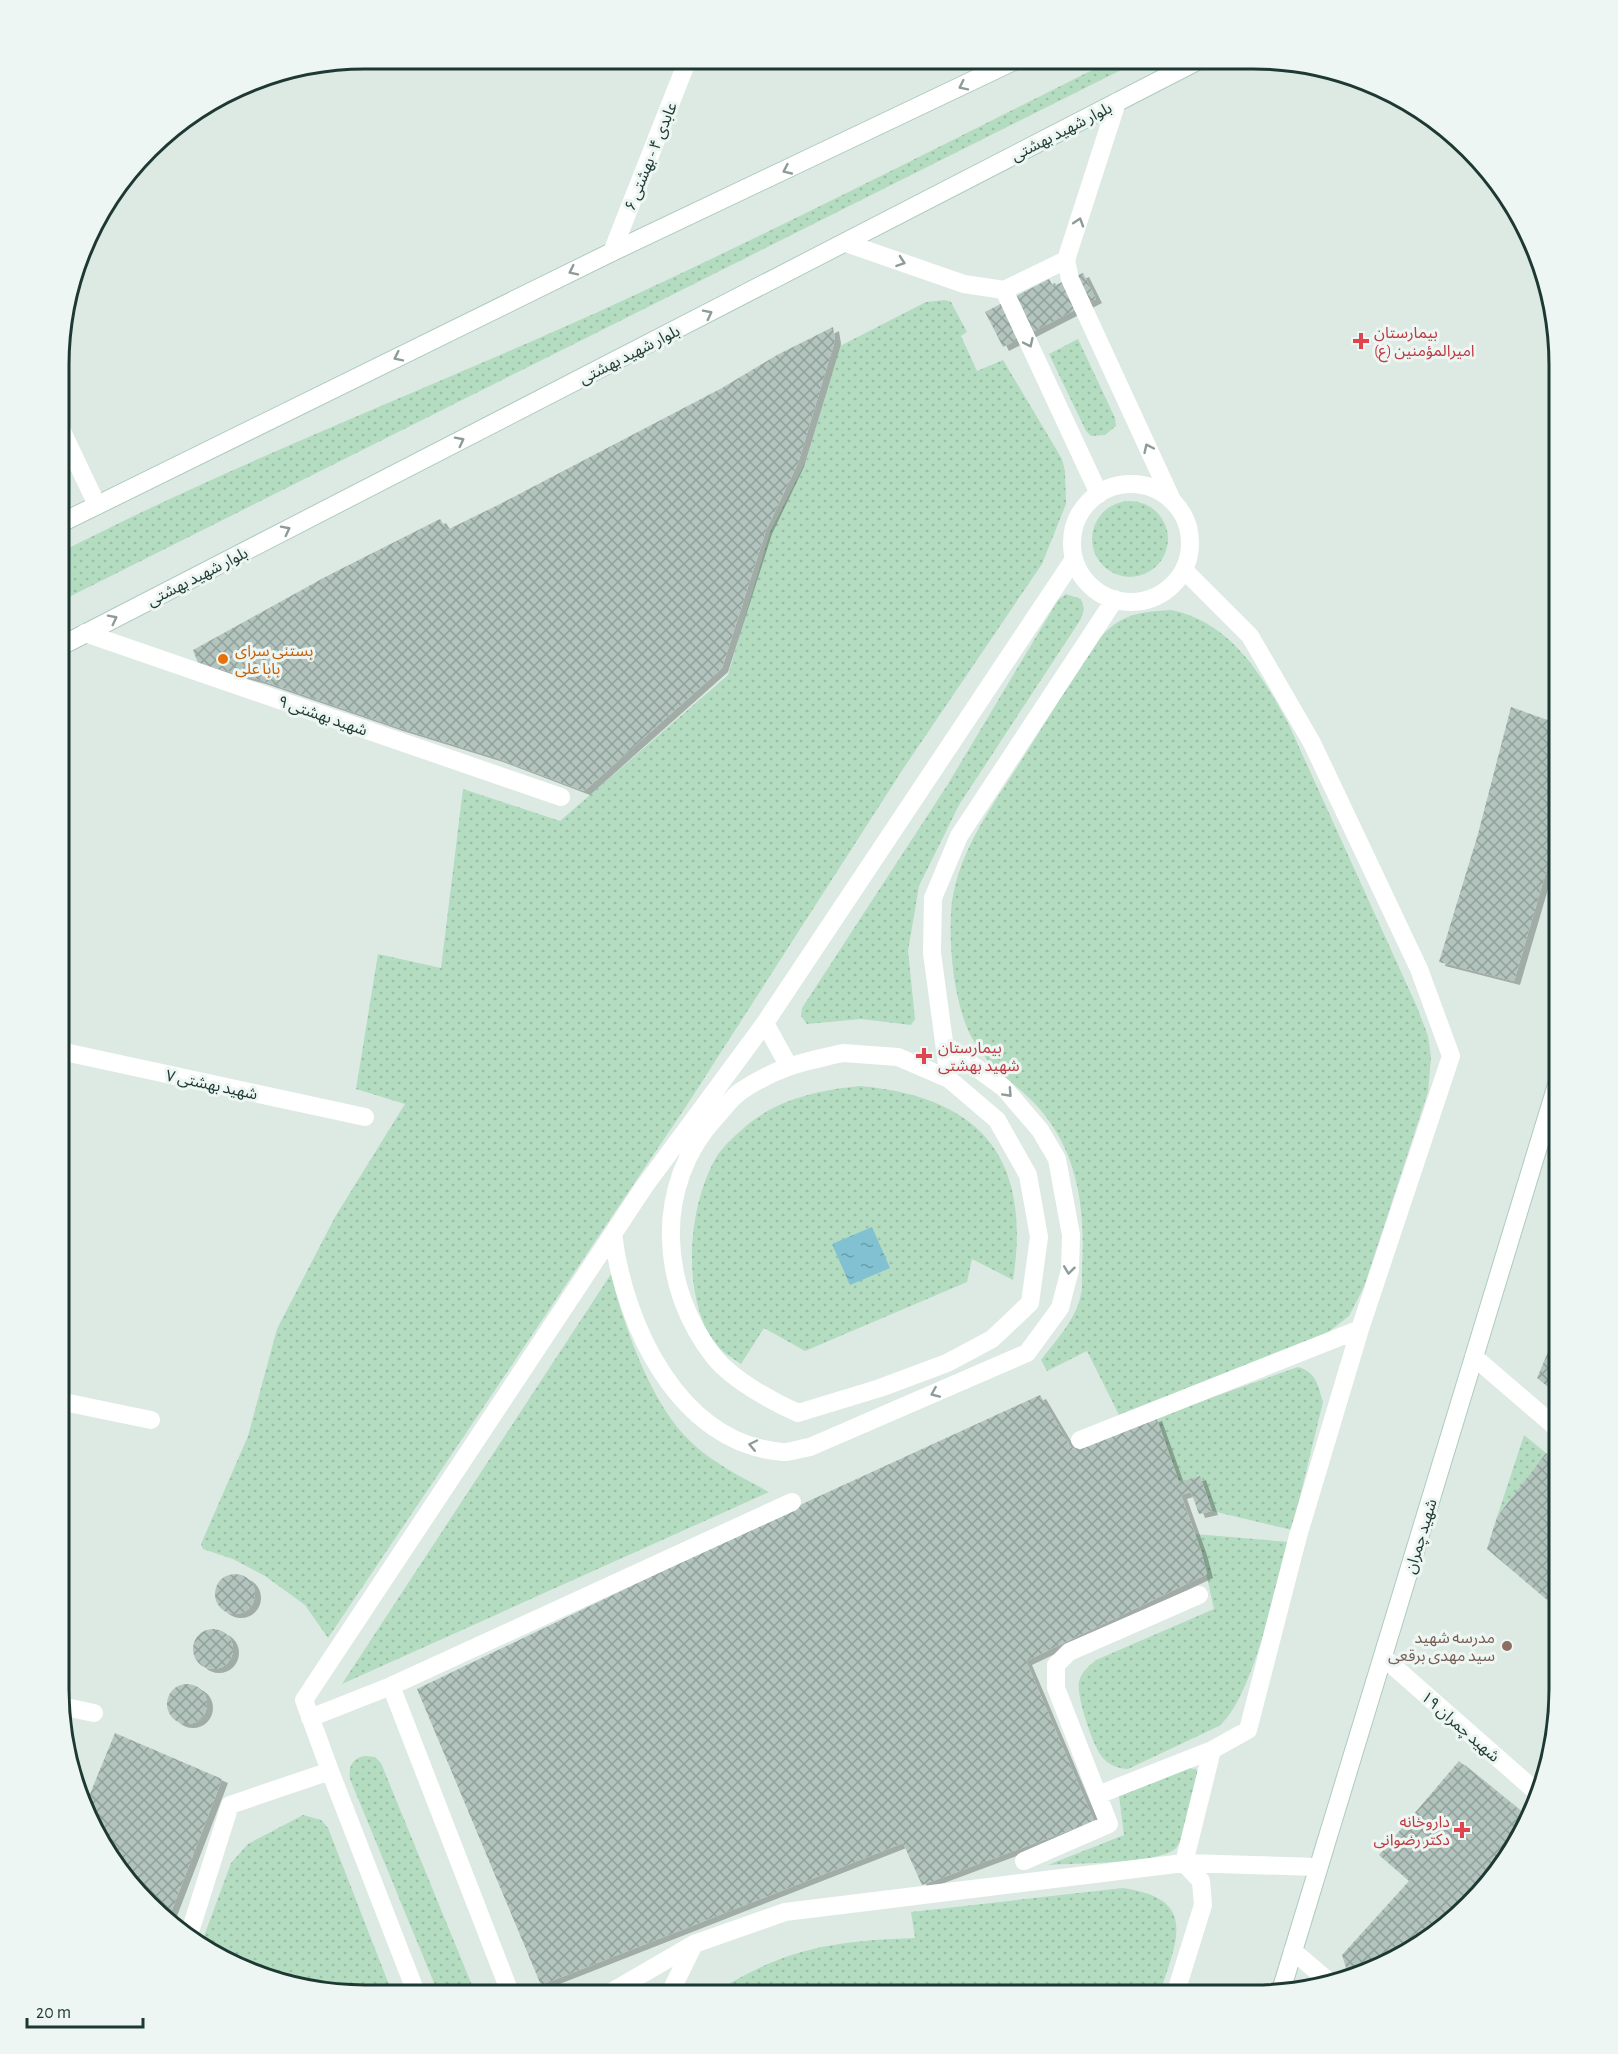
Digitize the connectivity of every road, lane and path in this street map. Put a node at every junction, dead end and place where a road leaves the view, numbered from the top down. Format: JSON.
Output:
{"nodes":[{"id":1,"x":684,"y":69,"type":"edge"},
{"id":2,"x":997,"y":69,"type":"edge"},
{"id":3,"x":1181,"y":69,"type":"edge"},
{"id":4,"x":1117,"y":102,"type":"junction"},
{"id":5,"x":846,"y":243,"type":"junction"},
{"id":6,"x":612,"y":252,"type":"junction"},
{"id":7,"x":1066,"y":260,"type":"junction"},
{"id":8,"x":1004,"y":290,"type":"junction"},
{"id":9,"x":69,"y":446,"type":"edge"},
{"id":10,"x":1099,"y":494,"type":"junction"},
{"id":11,"x":1172,"y":501,"type":"junction"},
{"id":12,"x":97,"y":505,"type":"junction"},
{"id":13,"x":69,"y":519,"type":"edge"},
{"id":14,"x":1074,"y":559,"type":"junction"},
{"id":15,"x":1184,"y":570,"type":"junction"},
{"id":16,"x":1115,"y":599,"type":"junction"},
{"id":17,"x":85,"y":633,"type":"junction"},
{"id":18,"x":69,"y":641,"type":"edge"},
{"id":19,"x":561,"y":797,"type":"dead end"},
{"id":20,"x":765,"y":1023,"type":"junction"},
{"id":21,"x":945,"y":1045,"type":"junction"},
{"id":22,"x":69,"y":1053,"type":"edge"},
{"id":23,"x":788,"y":1065,"type":"junction"},
{"id":24,"x":949,"y":1079,"type":"junction"},
{"id":25,"x":1549,"y":1111,"type":"edge"},
{"id":26,"x":365,"y":1117,"type":"dead end"},
{"id":27,"x":677,"y":1182,"type":"junction"},
{"id":28,"x":644,"y":1187,"type":"junction"},
{"id":29,"x":613,"y":1234,"type":"junction"},
{"id":30,"x":1360,"y":1329,"type":"junction"},
{"id":31,"x":1474,"y":1357,"type":"junction"},
{"id":32,"x":69,"y":1403,"type":"edge"},
{"id":33,"x":150,"y":1420,"type":"dead end"},
{"id":34,"x":1549,"y":1421,"type":"edge"},
{"id":35,"x":1080,"y":1440,"type":"dead end"},
{"id":36,"x":792,"y":1502,"type":"dead end"},
{"id":37,"x":1198,"y":1595,"type":"dead end"},
{"id":38,"x":1383,"y":1657,"type":"junction"},
{"id":39,"x":391,"y":1686,"type":"junction"},
{"id":40,"x":70,"y":1708,"type":"edge"},
{"id":41,"x":94,"y":1713,"type":"dead end"},
{"id":42,"x":310,"y":1718,"type":"junction"},
{"id":43,"x":1212,"y":1750,"type":"junction"},
{"id":44,"x":330,"y":1771,"type":"junction"},
{"id":45,"x":1532,"y":1787,"type":"edge"},
{"id":46,"x":1098,"y":1795,"type":"junction"},
{"id":47,"x":1024,"y":1861,"type":"dead end"},
{"id":48,"x":1184,"y":1863,"type":"junction"},
{"id":49,"x":1318,"y":1867,"type":"junction"},
{"id":50,"x":191,"y":1928,"type":"edge"},
{"id":51,"x":694,"y":1944,"type":"junction"},
{"id":52,"x":1293,"y":1952,"type":"junction"},
{"id":53,"x":1323,"y":1977,"type":"edge"},
{"id":54,"x":1283,"y":1983,"type":"edge"},
{"id":55,"x":413,"y":1985,"type":"edge"},
{"id":56,"x":507,"y":1985,"type":"edge"},
{"id":57,"x":623,"y":1985,"type":"edge"},
{"id":58,"x":674,"y":1985,"type":"edge"},
{"id":59,"x":1178,"y":1985,"type":"edge"}],
"edges":[{"from":1,"to":6,"type":"street","name":"عابدی ۴ - بهشتی ۶"},
{"from":2,"to":6,"type":"street","one_way":true},
{"from":3,"to":4,"type":"street","name":"بلوار شهید بهشتی"},
{"from":4,"to":5,"type":"street","name":"بلوار شهید بهشتی"},
{"from":7,"to":4,"type":"street","one_way":true},
{"from":5,"to":8,"type":"street","one_way":true},
{"from":17,"to":5,"type":"street","name":"بلوار شهید بهشتی","one_way":true},
{"from":6,"to":12,"type":"street","one_way":true},
{"from":7,"to":8,"type":"street"},
{"from":11,"to":7,"type":"street","one_way":true},
{"from":8,"to":10,"type":"street","one_way":true},
{"from":9,"to":12,"type":"street"},
{"from":10,"to":11,"type":"street"},
{"from":10,"to":14,"type":"street"},
{"from":11,"to":15,"type":"street"},
{"from":12,"to":13,"type":"street"},
{"from":14,"to":16,"type":"street"},
{"from":14,"to":20,"type":"street"},
{"from":15,"to":16,"type":"street"},
{"from":15,"to":30,"type":"street"},
{"from":16,"to":21,"type":"street"},
{"from":17,"to":18,"type":"street","name":"بلوار شهید بهشتی"},
{"from":17,"to":19,"type":"street","name":"شهید بهشتی ۹"},
{"from":20,"to":23,"type":"street"},
{"from":20,"to":28,"type":"street"},
{"from":21,"to":24,"type":"street"},
{"from":21,"to":29,"type":"street","one_way":true},
{"from":22,"to":26,"type":"street","name":"شهید بهشتی ۷"},
{"from":23,"to":24,"type":"street"},
{"from":23,"to":27,"type":"street"},
{"from":24,"to":27,"type":"street"},
{"from":25,"to":31,"type":"street","name":"شهید چمران"},
{"from":27,"to":28,"type":"street"},
{"from":28,"to":29,"type":"street"},
{"from":29,"to":42,"type":"street"},
{"from":30,"to":35,"type":"street"},
{"from":30,"to":43,"type":"street"},
{"from":31,"to":34,"type":"street"},
{"from":31,"to":38,"type":"street","name":"شهید چمران"},
{"from":32,"to":33,"type":"street"},
{"from":36,"to":39,"type":"street"},
{"from":37,"to":46,"type":"street"},
{"from":38,"to":45,"type":"street","name":"شهید چمران ۱۹"},
{"from":38,"to":49,"type":"street","name":"شهید چمران"},
{"from":39,"to":42,"type":"street"},
{"from":39,"to":56,"type":"street"},
{"from":40,"to":41,"type":"street"},
{"from":42,"to":44,"type":"street"},
{"from":43,"to":46,"type":"street"},
{"from":43,"to":48,"type":"street"},
{"from":44,"to":50,"type":"street"},
{"from":44,"to":55,"type":"street"},
{"from":46,"to":47,"type":"street"},
{"from":48,"to":49,"type":"street"},
{"from":48,"to":51,"type":"street"},
{"from":48,"to":59,"type":"street"},
{"from":49,"to":52,"type":"street","name":"شهید چمران"},
{"from":51,"to":57,"type":"street"},
{"from":51,"to":58,"type":"street"},
{"from":52,"to":53,"type":"street"},
{"from":52,"to":54,"type":"street","name":"شهید چمران"}]}
